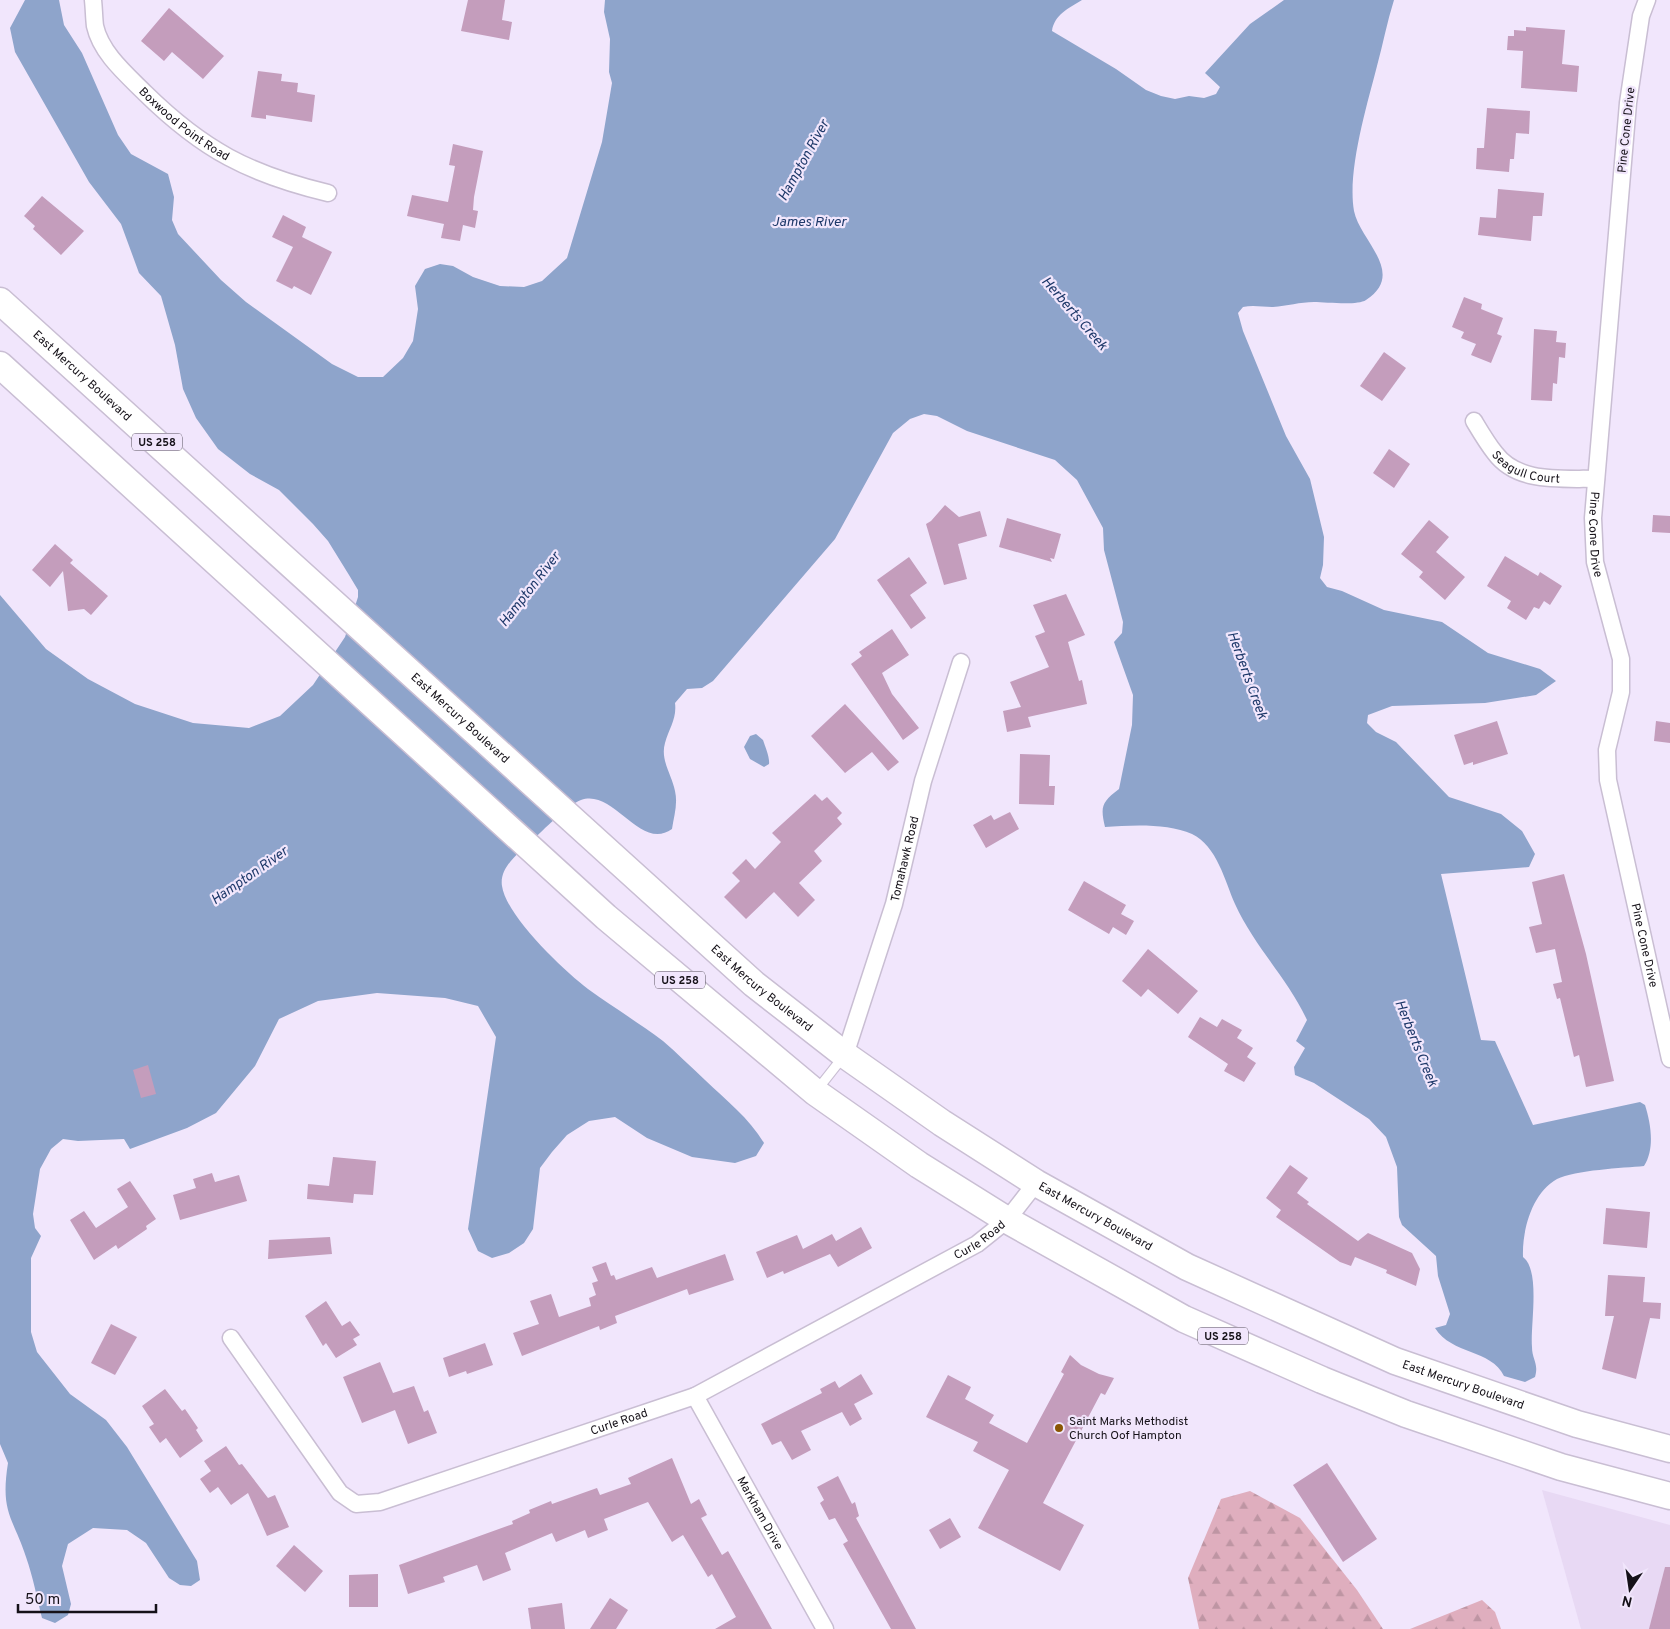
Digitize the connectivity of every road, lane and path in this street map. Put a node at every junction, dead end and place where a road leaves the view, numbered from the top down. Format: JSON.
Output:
{"nodes":[{"id":1,"x":93,"y":0,"type":"edge"},
{"id":2,"x":1647,"y":0,"type":"edge"},
{"id":3,"x":328,"y":193,"type":"dead end"},
{"id":4,"x":0,"y":301,"type":"edge"},
{"id":5,"x":0,"y":365,"type":"edge"},
{"id":6,"x":1474,"y":421,"type":"dead end"},
{"id":7,"x":1596,"y":479,"type":"junction"},
{"id":8,"x":961,"y":662,"type":"dead end"},
{"id":9,"x":845,"y":1055,"type":"junction"},
{"id":10,"x":1670,"y":1059,"type":"edge"},
{"id":11,"x":815,"y":1092,"type":"junction"},
{"id":12,"x":1036,"y":1184,"type":"junction"},
{"id":13,"x":1007,"y":1220,"type":"junction"},
{"id":14,"x":231,"y":1338,"type":"dead end"},
{"id":15,"x":695,"y":1396,"type":"junction"},
{"id":16,"x":1670,"y":1449,"type":"edge"},
{"id":17,"x":1670,"y":1496,"type":"edge"},
{"id":18,"x":825,"y":1629,"type":"edge"}],
"edges":[{"from":1,"to":3,"type":"street","name":"Boxwood Point Road"},
{"from":2,"to":7,"type":"street","name":"Pine Cone Drive"},
{"from":4,"to":9,"type":"main road","name":"East Mercury Boulevard","number":"US 258"},
{"from":5,"to":11,"type":"main road","number":"US 258"},
{"from":6,"to":7,"type":"street","name":"Seagull Court"},
{"from":7,"to":10,"type":"street","name":"Pine Cone Drive"},
{"from":8,"to":9,"type":"street","name":"Tomahawk Road"},
{"from":9,"to":11,"type":"lane"},
{"from":9,"to":12,"type":"main road","name":"East Mercury Boulevard","number":"US 258"},
{"from":11,"to":13,"type":"main road","number":"US 258"},
{"from":12,"to":13,"type":"street","name":"Curle Road"},
{"from":12,"to":16,"type":"main road","name":"East Mercury Boulevard","number":"US 258"},
{"from":13,"to":15,"type":"street","name":"Curle Road"},
{"from":13,"to":17,"type":"main road","number":"US 258"},
{"from":14,"to":15,"type":"street","name":"Curle Road"},
{"from":15,"to":18,"type":"street","name":"Markham Drive"}]}
